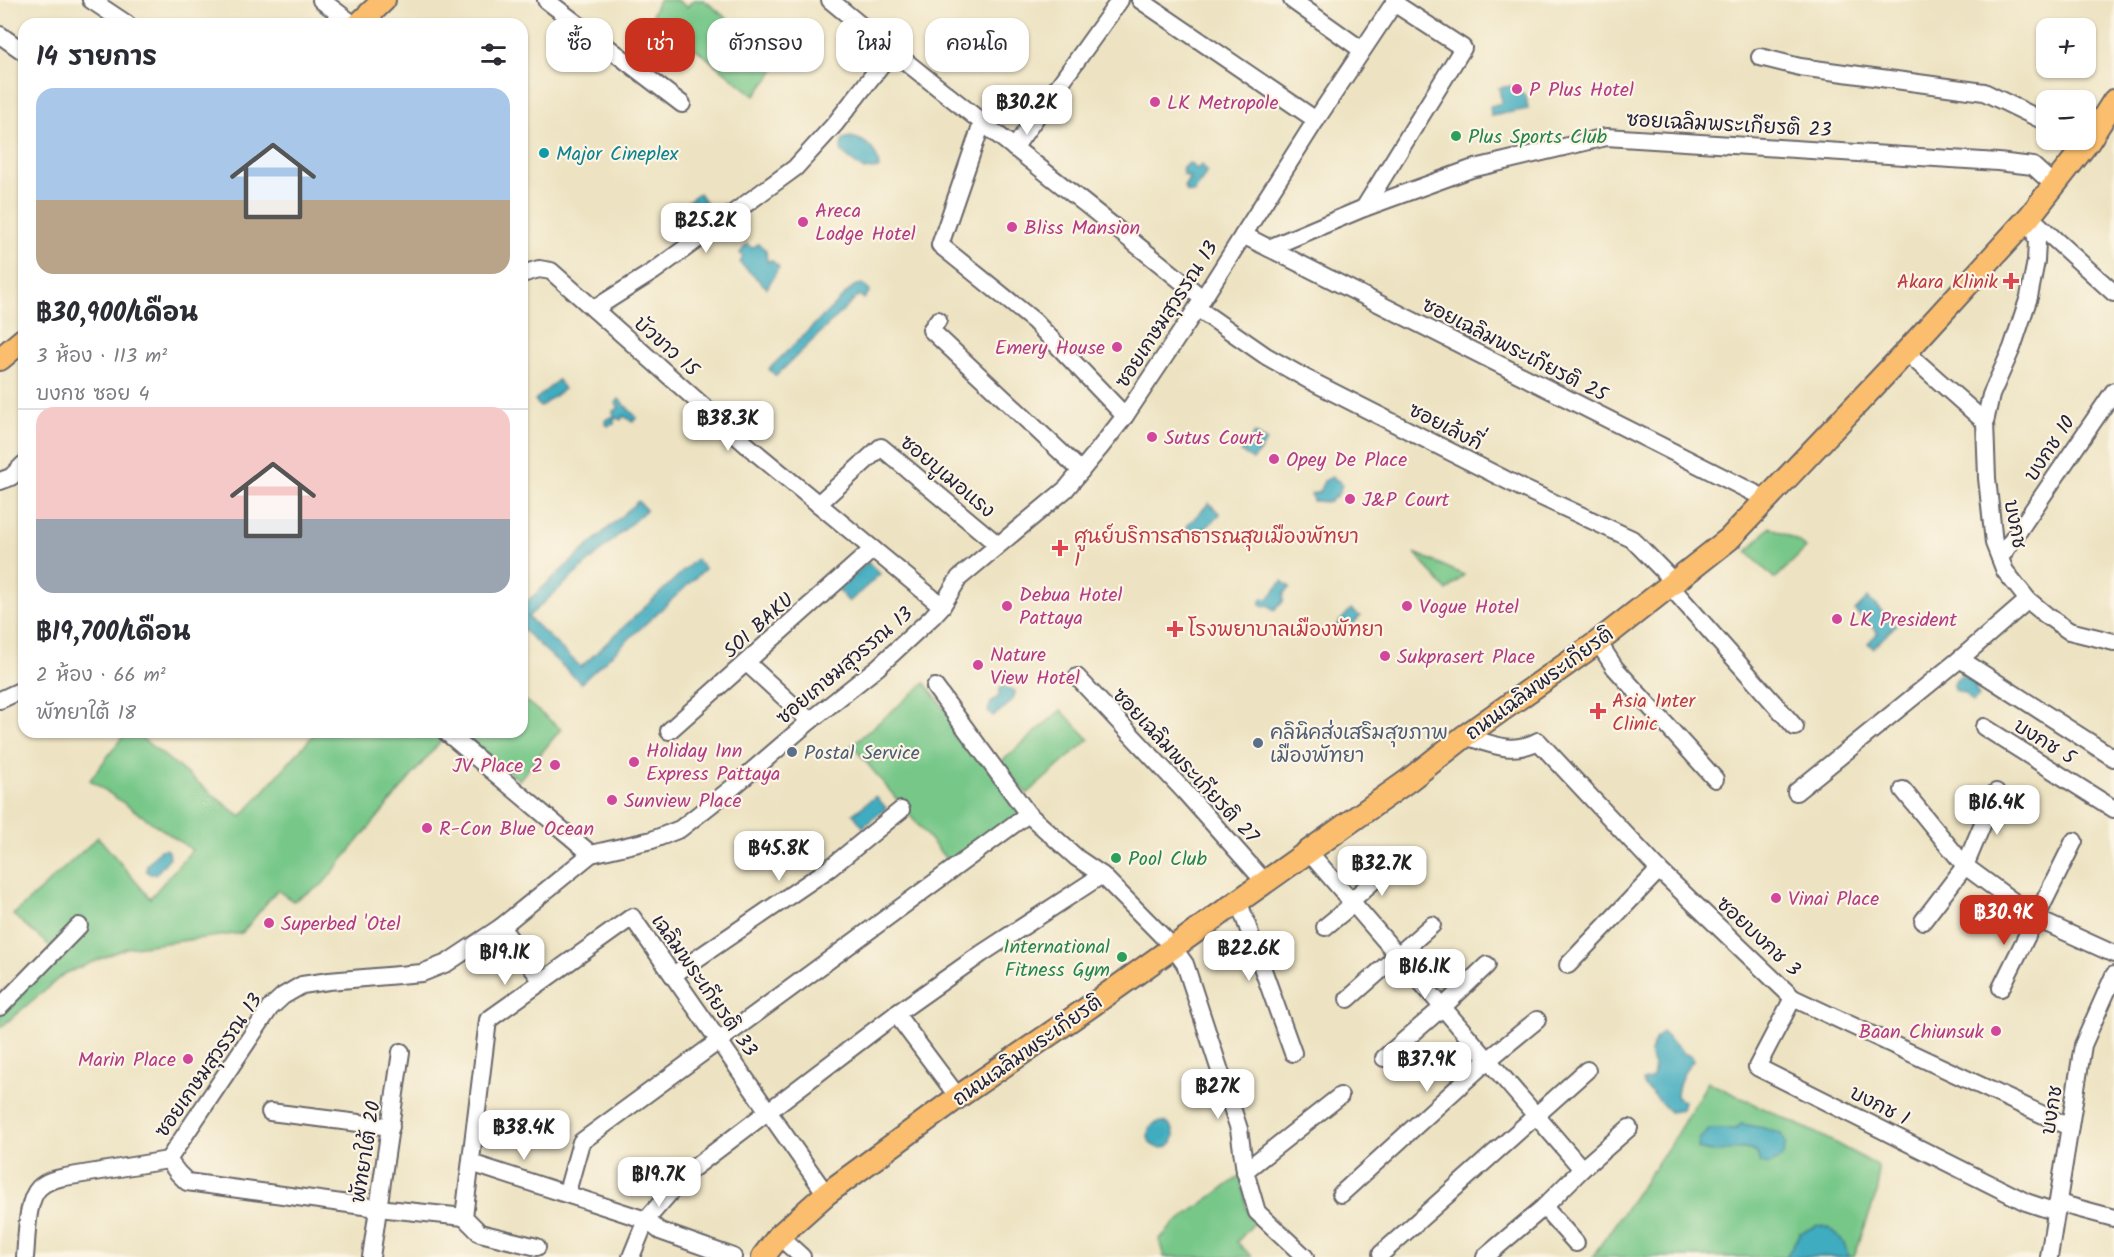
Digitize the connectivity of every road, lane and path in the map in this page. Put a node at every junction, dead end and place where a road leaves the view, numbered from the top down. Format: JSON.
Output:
{"nodes":[{"id":1,"x":91,"y":0,"type":"edge"},
{"id":2,"x":321,"y":0,"type":"edge"},
{"id":3,"x":384,"y":0,"type":"edge"},
{"id":4,"x":546,"y":0,"type":"edge"},
{"id":5,"x":830,"y":0,"type":"edge"},
{"id":6,"x":1120,"y":0,"type":"edge"},
{"id":7,"x":1140,"y":0,"type":"edge"},
{"id":8,"x":1292,"y":0,"type":"edge"},
{"id":9,"x":1394,"y":2,"type":"edge"},
{"id":10,"x":118,"y":18,"type":"edge"},
{"id":11,"x":344,"y":18,"type":"edge"},
{"id":12,"x":365,"y":18,"type":"edge"},
{"id":13,"x":852,"y":18,"type":"edge"},
{"id":14,"x":0,"y":35,"type":"edge"},
{"id":15,"x":18,"y":48,"type":"edge"},
{"id":16,"x":1362,"y":50,"type":"junction"},
{"id":17,"x":1760,"y":57,"type":"dead end"},
{"id":18,"x":913,"y":68,"type":"edge"},
{"id":19,"x":875,"y":72,"type":"edge"},
{"id":20,"x":2114,"y":101,"type":"edge"},
{"id":21,"x":682,"y":104,"type":"dead end"},
{"id":22,"x":2036,"y":117,"type":"edge"},
{"id":23,"x":1316,"y":120,"type":"junction"},
{"id":24,"x":982,"y":123,"type":"junction"},
{"id":25,"x":2096,"y":126,"type":"edge"},
{"id":26,"x":1014,"y":148,"type":"junction"},
{"id":27,"x":2079,"y":150,"type":"edge"},
{"id":28,"x":2054,"y":185,"type":"junction"},
{"id":29,"x":1364,"y":208,"type":"junction"},
{"id":30,"x":2030,"y":216,"type":"junction"},
{"id":31,"x":1243,"y":235,"type":"junction"},
{"id":32,"x":1269,"y":248,"type":"junction"},
{"id":33,"x":528,"y":271,"type":"edge"},
{"id":34,"x":2114,"y":293,"type":"edge"},
{"id":35,"x":1200,"y":303,"type":"junction"},
{"id":36,"x":594,"y":309,"type":"junction"},
{"id":37,"x":938,"y":320,"type":"dead end"},
{"id":38,"x":18,"y":344,"type":"edge"},
{"id":39,"x":1906,"y":352,"type":"junction"},
{"id":40,"x":0,"y":358,"type":"edge"},
{"id":41,"x":2114,"y":391,"type":"edge"},
{"id":42,"x":1125,"y":416,"type":"junction"},
{"id":43,"x":1985,"y":422,"type":"junction"},
{"id":44,"x":18,"y":470,"type":"edge"},
{"id":45,"x":1081,"y":471,"type":"junction"},
{"id":46,"x":0,"y":482,"type":"edge"},
{"id":47,"x":1768,"y":500,"type":"junction"},
{"id":48,"x":818,"y":504,"type":"junction"},
{"id":49,"x":998,"y":545,"type":"junction"},
{"id":50,"x":873,"y":549,"type":"junction"},
{"id":51,"x":2000,"y":558,"type":"junction"},
{"id":52,"x":1672,"y":584,"type":"junction"},
{"id":53,"x":2028,"y":600,"type":"junction"},
{"id":54,"x":942,"y":606,"type":"junction"},
{"id":55,"x":1598,"y":642,"type":"junction"},
{"id":56,"x":2114,"y":642,"type":"edge"},
{"id":57,"x":1960,"y":659,"type":"junction"},
{"id":58,"x":747,"y":663,"type":"junction"},
{"id":59,"x":1077,"y":677,"type":"dead end"},
{"id":60,"x":935,"y":687,"type":"dead end"},
{"id":61,"x":18,"y":692,"type":"edge"},
{"id":62,"x":0,"y":700,"type":"edge"},
{"id":63,"x":810,"y":721,"type":"junction"},
{"id":64,"x":1795,"y":727,"type":"dead end"},
{"id":65,"x":1984,"y":727,"type":"dead end"},
{"id":66,"x":669,"y":731,"type":"dead end"},
{"id":67,"x":1465,"y":736,"type":"junction"},
{"id":68,"x":453,"y":738,"type":"edge"},
{"id":69,"x":2114,"y":758,"type":"edge"},
{"id":70,"x":1715,"y":779,"type":"dead end"},
{"id":71,"x":1903,"y":790,"type":"dead end"},
{"id":72,"x":1796,"y":792,"type":"dead end"},
{"id":73,"x":1996,"y":792,"type":"dead end"},
{"id":74,"x":2114,"y":809,"type":"edge"},
{"id":75,"x":901,"y":810,"type":"dead end"},
{"id":76,"x":1028,"y":814,"type":"junction"},
{"id":77,"x":2074,"y":841,"type":"dead end"},
{"id":78,"x":1308,"y":851,"type":"junction"},
{"id":79,"x":591,"y":854,"type":"junction"},
{"id":80,"x":1390,"y":866,"type":"dead end"},
{"id":81,"x":1965,"y":866,"type":"junction"},
{"id":82,"x":1659,"y":870,"type":"junction"},
{"id":83,"x":1102,"y":875,"type":"junction"},
{"id":84,"x":1264,"y":881,"type":"junction"},
{"id":85,"x":1238,"y":900,"type":"junction"},
{"id":86,"x":1352,"y":902,"type":"junction"},
{"id":87,"x":2037,"y":919,"type":"junction"},
{"id":88,"x":1923,"y":921,"type":"dead end"},
{"id":89,"x":1432,"y":925,"type":"dead end"},
{"id":90,"x":79,"y":926,"type":"dead end"},
{"id":91,"x":501,"y":927,"type":"junction"},
{"id":92,"x":1325,"y":927,"type":"dead end"},
{"id":93,"x":1173,"y":947,"type":"junction"},
{"id":94,"x":2114,"y":954,"type":"edge"},
{"id":95,"x":1397,"y":955,"type":"junction"},
{"id":96,"x":1487,"y":965,"type":"dead end"},
{"id":97,"x":1568,"y":965,"type":"dead end"},
{"id":98,"x":673,"y":975,"type":"junction"},
{"id":99,"x":2114,"y":975,"type":"edge"},
{"id":100,"x":542,"y":981,"type":"junction"},
{"id":101,"x":2001,"y":988,"type":"dead end"},
{"id":102,"x":1793,"y":998,"type":"junction"},
{"id":103,"x":1347,"y":999,"type":"dead end"},
{"id":104,"x":0,"y":1007,"type":"edge"},
{"id":105,"x":1443,"y":1007,"type":"junction"},
{"id":106,"x":896,"y":1014,"type":"junction"},
{"id":107,"x":1537,"y":1020,"type":"dead end"},
{"id":108,"x":718,"y":1041,"type":"junction"},
{"id":109,"x":401,"y":1052,"type":"dead end"},
{"id":110,"x":1293,"y":1053,"type":"dead end"},
{"id":111,"x":1384,"y":1058,"type":"dead end"},
{"id":112,"x":1488,"y":1060,"type":"junction"},
{"id":113,"x":1587,"y":1070,"type":"dead end"},
{"id":114,"x":958,"y":1096,"type":"junction"},
{"id":115,"x":1340,"y":1096,"type":"dead end"},
{"id":116,"x":767,"y":1110,"type":"junction"},
{"id":117,"x":270,"y":1112,"type":"dead end"},
{"id":118,"x":1537,"y":1117,"type":"junction"},
{"id":119,"x":391,"y":1126,"type":"junction"},
{"id":120,"x":2069,"y":1127,"type":"junction"},
{"id":121,"x":1629,"y":1128,"type":"dead end"},
{"id":122,"x":168,"y":1160,"type":"junction"},
{"id":123,"x":471,"y":1163,"type":"junction"},
{"id":124,"x":1582,"y":1169,"type":"junction"},
{"id":125,"x":1245,"y":1171,"type":"junction"},
{"id":126,"x":567,"y":1192,"type":"junction"},
{"id":127,"x":826,"y":1194,"type":"junction"},
{"id":128,"x":1341,"y":1194,"type":"dead end"},
{"id":129,"x":1544,"y":1207,"type":"junction"},
{"id":130,"x":2057,"y":1207,"type":"junction"},
{"id":131,"x":378,"y":1208,"type":"junction"},
{"id":132,"x":464,"y":1217,"type":"junction"},
{"id":133,"x":2114,"y":1218,"type":"edge"},
{"id":134,"x":646,"y":1220,"type":"junction"},
{"id":135,"x":779,"y":1236,"type":"junction"},
{"id":136,"x":1576,"y":1243,"type":"dead end"},
{"id":137,"x":537,"y":1247,"type":"dead end"},
{"id":138,"x":1381,"y":1254,"type":"dead end"},
{"id":139,"x":26,"y":1257,"type":"edge"},
{"id":140,"x":371,"y":1257,"type":"edge"},
{"id":141,"x":631,"y":1257,"type":"edge"},
{"id":142,"x":733,"y":1257,"type":"edge"},
{"id":143,"x":763,"y":1257,"type":"edge"},
{"id":144,"x":802,"y":1257,"type":"edge"},
{"id":145,"x":1305,"y":1257,"type":"edge"},
{"id":146,"x":1485,"y":1257,"type":"edge"},
{"id":147,"x":2049,"y":1257,"type":"edge"}],
"edges":[{"from":1,"to":10,"type":"street"},
{"from":2,"to":11,"type":"street"},
{"from":3,"to":12,"type":"main road"},
{"from":4,"to":21,"type":"street"},
{"from":5,"to":13,"type":"street","name":"ซอยเล้งกี่"},
{"from":6,"to":26,"type":"street"},
{"from":7,"to":23,"type":"street"},
{"from":8,"to":16,"type":"street"},
{"from":9,"to":16,"type":"street","name":"ซอยเกษมสุวรรณ 13"},
{"from":9,"to":29,"type":"street"},
{"from":14,"to":15,"type":"street"},
{"from":16,"to":23,"type":"street","name":"ซอยเกษมสุวรรณ 13"},
{"from":17,"to":22,"type":"street"},
{"from":18,"to":24,"type":"street","name":"ซอยเล้งกี่"},
{"from":19,"to":36,"type":"street"},
{"from":20,"to":25,"type":"main road","name":"ถนนเฉลิมพระเกียรติ"},
{"from":23,"to":31,"type":"street","name":"ซอยเกษมสุวรรณ 13"},
{"from":24,"to":26,"type":"street","name":"ซอยเล้งกี่"},
{"from":24,"to":42,"type":"street"},
{"from":26,"to":35,"type":"street","name":"ซอยเล้งกี่"},
{"from":27,"to":28,"type":"main road","name":"ถนนเฉลิมพระเกียรติ"},
{"from":28,"to":29,"type":"street","name":"ซอยเฉลิมพระเกียรติ 23"},
{"from":28,"to":30,"type":"main road","name":"ถนนเฉลิมพระเกียรติ"},
{"from":29,"to":32,"type":"street","name":"ซอยเฉลิมพระเกียรติ 23"},
{"from":30,"to":34,"type":"street"},
{"from":30,"to":39,"type":"main road","name":"ถนนเฉลิมพระเกียรติ"},
{"from":30,"to":43,"type":"street","name":"บงกช"},
{"from":31,"to":32,"type":"street","name":"ซอยเฉลิมพระเกียรติ 25"},
{"from":31,"to":35,"type":"street","name":"ซอยเกษมสุวรรณ 13"},
{"from":32,"to":47,"type":"street","name":"ซอยเฉลิมพระเกียรติ 25"},
{"from":33,"to":36,"type":"street","name":"บัวขาว 15"},
{"from":35,"to":42,"type":"street","name":"ซอยเกษมสุวรรณ 13"},
{"from":35,"to":52,"type":"street","name":"ซอยเล้งกี่"},
{"from":36,"to":48,"type":"street","name":"บัวขาว 15"},
{"from":37,"to":45,"type":"street"},
{"from":38,"to":40,"type":"main road"},
{"from":39,"to":43,"type":"street"},
{"from":39,"to":47,"type":"main road","name":"ถนนเฉลิมพระเกียรติ"},
{"from":41,"to":51,"type":"street","name":"บงกช 10"},
{"from":42,"to":45,"type":"street","name":"ซอยเกษมสุวรรณ 13"},
{"from":43,"to":51,"type":"street","name":"บงกช"},
{"from":44,"to":46,"type":"street"},
{"from":45,"to":49,"type":"street","name":"ซอยเกษมสุวรรณ 13"},
{"from":47,"to":52,"type":"main road","name":"ถนนเฉลิมพระเกียรติ"},
{"from":48,"to":49,"type":"street","name":"ซอยบูเมอแรง"},
{"from":48,"to":50,"type":"street","name":"บัวขาว 15"},
{"from":49,"to":54,"type":"street","name":"ซอยเกษมสุวรรณ 13"},
{"from":50,"to":54,"type":"street","name":"บัวขาว 15"},
{"from":50,"to":58,"type":"street","name":"SOI BAKU"},
{"from":51,"to":53,"type":"street","name":"บงกช"},
{"from":52,"to":55,"type":"main road","name":"ถนนเฉลิมพระเกียรติ"},
{"from":52,"to":64,"type":"street","name":"ซอยเล้งกี่"},
{"from":53,"to":56,"type":"street","name":"บงกช"},
{"from":53,"to":57,"type":"street"},
{"from":54,"to":63,"type":"street","name":"ซอยเกษมสุวรรณ 13"},
{"from":55,"to":67,"type":"main road","name":"ถนนเฉลิมพระเกียรติ"},
{"from":55,"to":70,"type":"street"},
{"from":57,"to":69,"type":"street"},
{"from":57,"to":72,"type":"street"},
{"from":58,"to":63,"type":"street"},
{"from":58,"to":66,"type":"street","name":"SOI BAKU"},
{"from":59,"to":84,"type":"street","name":"ซอยเฉลิมพระเกียรติ 27"},
{"from":60,"to":76,"type":"street"},
{"from":61,"to":62,"type":"street"},
{"from":63,"to":79,"type":"street","name":"ซอยเกษมสุวรรณ 13"},
{"from":65,"to":74,"type":"street","name":"บงกช 5"},
{"from":67,"to":78,"type":"main road","name":"ถนนเฉลิมพระเกียรติ"},
{"from":67,"to":82,"type":"street","name":"ซอยบงกช 3"},
{"from":68,"to":79,"type":"street"},
{"from":71,"to":81,"type":"street"},
{"from":73,"to":81,"type":"street"},
{"from":75,"to":98,"type":"street"},
{"from":76,"to":83,"type":"street"},
{"from":76,"to":108,"type":"street"},
{"from":77,"to":87,"type":"street"},
{"from":78,"to":84,"type":"main road","name":"ถนนเฉลิมพระเกียรติ"},
{"from":78,"to":86,"type":"street"},
{"from":79,"to":91,"type":"street","name":"ซอยเกษมสุวรรณ 13"},
{"from":80,"to":86,"type":"street"},
{"from":81,"to":87,"type":"street"},
{"from":81,"to":88,"type":"street"},
{"from":82,"to":97,"type":"street"},
{"from":82,"to":102,"type":"street","name":"ซอยบงกช 3"},
{"from":83,"to":93,"type":"street"},
{"from":83,"to":106,"type":"street"},
{"from":84,"to":85,"type":"main road","name":"ถนนเฉลิมพระเกียรติ"},
{"from":85,"to":93,"type":"main road","name":"ถนนเฉลิมพระเกียรติ"},
{"from":85,"to":110,"type":"street"},
{"from":86,"to":92,"type":"street"},
{"from":86,"to":95,"type":"street"},
{"from":87,"to":94,"type":"street"},
{"from":87,"to":101,"type":"street"},
{"from":89,"to":95,"type":"street"},
{"from":90,"to":104,"type":"street"},
{"from":91,"to":100,"type":"street"},
{"from":91,"to":122,"type":"street","name":"ซอยเกษมสุวรรณ 13"},
{"from":93,"to":114,"type":"main road","name":"ถนนเฉลิมพระเกียรติ"},
{"from":93,"to":125,"type":"street"},
{"from":95,"to":103,"type":"street"},
{"from":95,"to":105,"type":"street"},
{"from":96,"to":105,"type":"street"},
{"from":98,"to":100,"type":"street","name":"เฉลิมพระเกียรติ 33"},
{"from":98,"to":108,"type":"street","name":"เฉลิมพระเกียรติ 33"},
{"from":99,"to":120,"type":"street","name":"บงกช"},
{"from":100,"to":123,"type":"street"},
{"from":102,"to":120,"type":"street","name":"ซอยบงกช 3"},
{"from":102,"to":130,"type":"street","name":"บงกช 1"},
{"from":105,"to":111,"type":"street"},
{"from":105,"to":112,"type":"street"},
{"from":106,"to":114,"type":"street"},
{"from":106,"to":116,"type":"street"},
{"from":107,"to":112,"type":"street"},
{"from":108,"to":116,"type":"street","name":"เฉลิมพระเกียรติ 33"},
{"from":108,"to":126,"type":"street"},
{"from":109,"to":119,"type":"street","name":"พัทยาใต้ 20"},
{"from":112,"to":118,"type":"street"},
{"from":112,"to":128,"type":"street"},
{"from":113,"to":118,"type":"street"},
{"from":114,"to":127,"type":"main road","name":"ถนนเฉลิมพระเกียรติ"},
{"from":115,"to":125,"type":"street"},
{"from":116,"to":127,"type":"street","name":"เฉลิมพระเกียรติ 33"},
{"from":116,"to":134,"type":"street"},
{"from":117,"to":119,"type":"street"},
{"from":118,"to":124,"type":"street"},
{"from":118,"to":138,"type":"street"},
{"from":119,"to":131,"type":"street","name":"พัทยาใต้ 20"},
{"from":120,"to":130,"type":"street","name":"บงกช"},
{"from":121,"to":124,"type":"street"},
{"from":122,"to":131,"type":"street"},
{"from":122,"to":139,"type":"street"},
{"from":123,"to":126,"type":"street"},
{"from":123,"to":132,"type":"street"},
{"from":124,"to":129,"type":"street"},
{"from":125,"to":145,"type":"street"},
{"from":126,"to":134,"type":"street"},
{"from":127,"to":135,"type":"main road","name":"ถนนเฉลิมพระเกียรติ"},
{"from":129,"to":136,"type":"street"},
{"from":129,"to":146,"type":"street"},
{"from":130,"to":133,"type":"street"},
{"from":130,"to":147,"type":"street","name":"บงกช"},
{"from":131,"to":132,"type":"street"},
{"from":131,"to":140,"type":"street","name":"พัทยาใต้ 20"},
{"from":132,"to":137,"type":"street"},
{"from":134,"to":141,"type":"street"},
{"from":134,"to":142,"type":"street"},
{"from":135,"to":143,"type":"main road","name":"ถนนเฉลิมพระเกียรติ"},
{"from":135,"to":144,"type":"street"}]}
